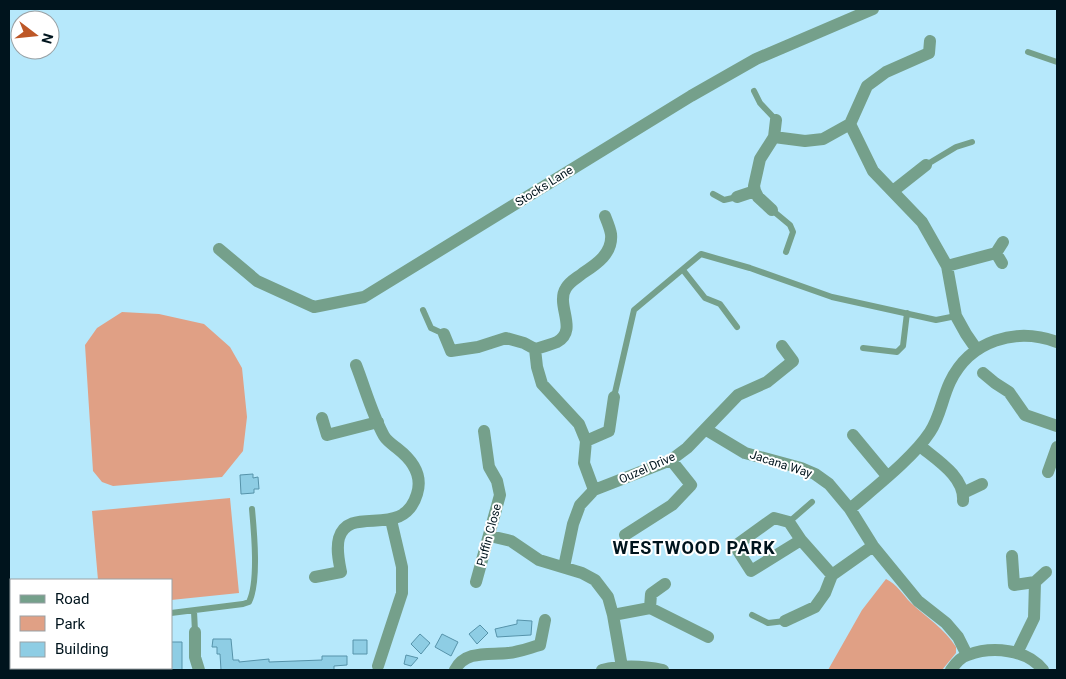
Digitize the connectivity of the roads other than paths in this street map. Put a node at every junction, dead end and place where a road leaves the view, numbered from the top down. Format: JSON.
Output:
{"nodes":[{"id":1,"x":873,"y":9,"type":"edge"},
{"id":2,"x":932,"y":51,"type":"dead end"},
{"id":3,"x":1028,"y":52,"type":"dead end"},
{"id":4,"x":1057,"y":62,"type":"edge"},
{"id":5,"x":754,"y":91,"type":"dead end"},
{"id":6,"x":776,"y":120,"type":"joint"},
{"id":7,"x":850,"y":124,"type":"junction"},
{"id":8,"x":774,"y":137,"type":"junction"},
{"id":9,"x":972,"y":142,"type":"dead end"},
{"id":10,"x":926,"y":165,"type":"joint"},
{"id":11,"x":755,"y":191,"type":"junction"},
{"id":12,"x":893,"y":191,"type":"junction"},
{"id":13,"x":713,"y":194,"type":"dead end"},
{"id":14,"x":737,"y":197,"type":"joint"},
{"id":15,"x":772,"y":210,"type":"joint"},
{"id":16,"x":605,"y":216,"type":"dead end"},
{"id":17,"x":1002,"y":242,"type":"dead end"},
{"id":18,"x":219,"y":250,"type":"dead end"},
{"id":19,"x":786,"y":252,"type":"dead end"},
{"id":20,"x":947,"y":266,"type":"junction"},
{"id":21,"x":683,"y":270,"type":"junction"},
{"id":22,"x":424,"y":310,"type":"dead end"},
{"id":23,"x":907,"y":313,"type":"junction"},
{"id":24,"x":956,"y":316,"type":"junction"},
{"id":25,"x":737,"y":327,"type":"dead end"},
{"id":26,"x":444,"y":334,"type":"joint"},
{"id":27,"x":1057,"y":342,"type":"edge"},
{"id":28,"x":782,"y":346,"type":"dead end"},
{"id":29,"x":863,"y":348,"type":"dead end"},
{"id":30,"x":535,"y":349,"type":"junction"},
{"id":31,"x":977,"y":350,"type":"junction"},
{"id":32,"x":356,"y":365,"type":"dead end"},
{"id":33,"x":981,"y":371,"type":"dead end"},
{"id":34,"x":614,"y":397,"type":"joint"},
{"id":35,"x":322,"y":418,"type":"dead end"},
{"id":36,"x":378,"y":422,"type":"junction"},
{"id":37,"x":1057,"y":426,"type":"edge"},
{"id":38,"x":704,"y":429,"type":"junction"},
{"id":39,"x":484,"y":431,"type":"dead end"},
{"id":40,"x":853,"y":435,"type":"dead end"},
{"id":41,"x":586,"y":440,"type":"junction"},
{"id":42,"x":920,"y":446,"type":"junction"},
{"id":43,"x":1057,"y":447,"type":"edge"},
{"id":44,"x":671,"y":460,"type":"junction"},
{"id":45,"x":1048,"y":475,"type":"edge"},
{"id":46,"x":887,"y":476,"type":"junction"},
{"id":47,"x":982,"y":484,"type":"dead end"},
{"id":48,"x":594,"y":490,"type":"junction"},
{"id":49,"x":812,"y":502,"type":"dead end"},
{"id":50,"x":252,"y":509,"type":"dead end"},
{"id":51,"x":850,"y":509,"type":"junction"},
{"id":52,"x":391,"y":520,"type":"junction"},
{"id":53,"x":789,"y":522,"type":"junction"},
{"id":54,"x":625,"y":535,"type":"dead end"},
{"id":55,"x":490,"y":536,"type":"junction"},
{"id":56,"x":801,"y":540,"type":"junction"},
{"id":57,"x":873,"y":546,"type":"junction"},
{"id":58,"x":1012,"y":556,"type":"dead end"},
{"id":59,"x":564,"y":567,"type":"junction"},
{"id":60,"x":1046,"y":572,"type":"dead end"},
{"id":61,"x":832,"y":575,"type":"junction"},
{"id":62,"x":315,"y":577,"type":"dead end"},
{"id":63,"x":476,"y":582,"type":"dead end"},
{"id":64,"x":1035,"y":582,"type":"junction"},
{"id":65,"x":664,"y":584,"type":"dead end"},
{"id":66,"x":650,"y":608,"type":"junction"},
{"id":67,"x":194,"y":611,"type":"junction"},
{"id":68,"x":172,"y":612,"type":"edge"},
{"id":69,"x":613,"y":615,"type":"junction"},
{"id":70,"x":752,"y":615,"type":"dead end"},
{"id":71,"x":545,"y":620,"type":"dead end"},
{"id":72,"x":785,"y":621,"type":"joint"},
{"id":73,"x":194,"y":632,"type":"joint"},
{"id":74,"x":708,"y":637,"type":"dead end"},
{"id":75,"x":1017,"y":653,"type":"junction"},
{"id":76,"x":967,"y":655,"type":"junction"},
{"id":77,"x":622,"y":667,"type":"junction"},
{"id":78,"x":376,"y":669,"type":"edge"},
{"id":79,"x":198,"y":670,"type":"edge"},
{"id":80,"x":455,"y":670,"type":"edge"},
{"id":81,"x":602,"y":670,"type":"edge"},
{"id":82,"x":663,"y":670,"type":"edge"},
{"id":83,"x":951,"y":670,"type":"edge"},
{"id":84,"x":1042,"y":670,"type":"edge"}],
"edges":[{"from":1,"to":18,"type":"street","name":"Stocks Lane"},
{"from":2,"to":7,"type":"street"},
{"from":3,"to":4,"type":"lane"},
{"from":5,"to":6,"type":"lane"},
{"from":6,"to":8,"type":"street"},
{"from":7,"to":8,"type":"street"},
{"from":7,"to":12,"type":"street"},
{"from":8,"to":11,"type":"street"},
{"from":9,"to":10,"type":"lane"},
{"from":10,"to":12,"type":"street"},
{"from":11,"to":14,"type":"street"},
{"from":11,"to":15,"type":"street"},
{"from":12,"to":20,"type":"street"},
{"from":13,"to":14,"type":"lane"},
{"from":15,"to":19,"type":"lane"},
{"from":16,"to":30,"type":"street"},
{"from":17,"to":20,"type":"street"},
{"from":20,"to":24,"type":"street"},
{"from":21,"to":23,"type":"lane"},
{"from":21,"to":25,"type":"lane"},
{"from":21,"to":34,"type":"lane"},
{"from":22,"to":26,"type":"lane"},
{"from":23,"to":24,"type":"lane"},
{"from":23,"to":29,"type":"lane"},
{"from":24,"to":31,"type":"street"},
{"from":26,"to":30,"type":"street"},
{"from":27,"to":31,"type":"street"},
{"from":28,"to":38,"type":"street","name":"Ouzel Drive"},
{"from":30,"to":41,"type":"street"},
{"from":31,"to":42,"type":"street"},
{"from":32,"to":36,"type":"street"},
{"from":33,"to":37,"type":"street"},
{"from":34,"to":41,"type":"street"},
{"from":35,"to":36,"type":"street"},
{"from":36,"to":52,"type":"street"},
{"from":38,"to":44,"type":"street","name":"Ouzel Drive"},
{"from":38,"to":51,"type":"street","name":"Jacana Way"},
{"from":39,"to":55,"type":"street","name":"Puffin Close"},
{"from":40,"to":46,"type":"street"},
{"from":41,"to":48,"type":"street"},
{"from":42,"to":46,"type":"street"},
{"from":42,"to":47,"type":"street"},
{"from":43,"to":45,"type":"street"},
{"from":44,"to":48,"type":"street","name":"Ouzel Drive"},
{"from":44,"to":54,"type":"street"},
{"from":46,"to":51,"type":"street"},
{"from":48,"to":59,"type":"street","name":"Ouzel Drive"},
{"from":49,"to":53,"type":"lane"},
{"from":50,"to":67,"type":"lane"},
{"from":51,"to":57,"type":"street","name":"Jacana Way"},
{"from":52,"to":62,"type":"street"},
{"from":52,"to":78,"type":"street"},
{"from":53,"to":56,"type":"street"},
{"from":53,"to":56,"type":"street"},
{"from":55,"to":59,"type":"street"},
{"from":55,"to":63,"type":"street","name":"Puffin Close"},
{"from":56,"to":61,"type":"street"},
{"from":57,"to":61,"type":"street"},
{"from":57,"to":76,"type":"street","name":"Jacana Way"},
{"from":58,"to":64,"type":"street"},
{"from":59,"to":69,"type":"street"},
{"from":60,"to":64,"type":"street"},
{"from":61,"to":72,"type":"street"},
{"from":64,"to":75,"type":"street"},
{"from":65,"to":66,"type":"street"},
{"from":66,"to":69,"type":"street"},
{"from":66,"to":74,"type":"street"},
{"from":67,"to":68,"type":"lane"},
{"from":67,"to":73,"type":"lane"},
{"from":69,"to":77,"type":"street"},
{"from":70,"to":72,"type":"lane"},
{"from":71,"to":80,"type":"street"},
{"from":73,"to":79,"type":"street"},
{"from":75,"to":76,"type":"street"},
{"from":75,"to":84,"type":"street"},
{"from":76,"to":83,"type":"street"},
{"from":77,"to":81,"type":"street"},
{"from":77,"to":82,"type":"street"}]}
